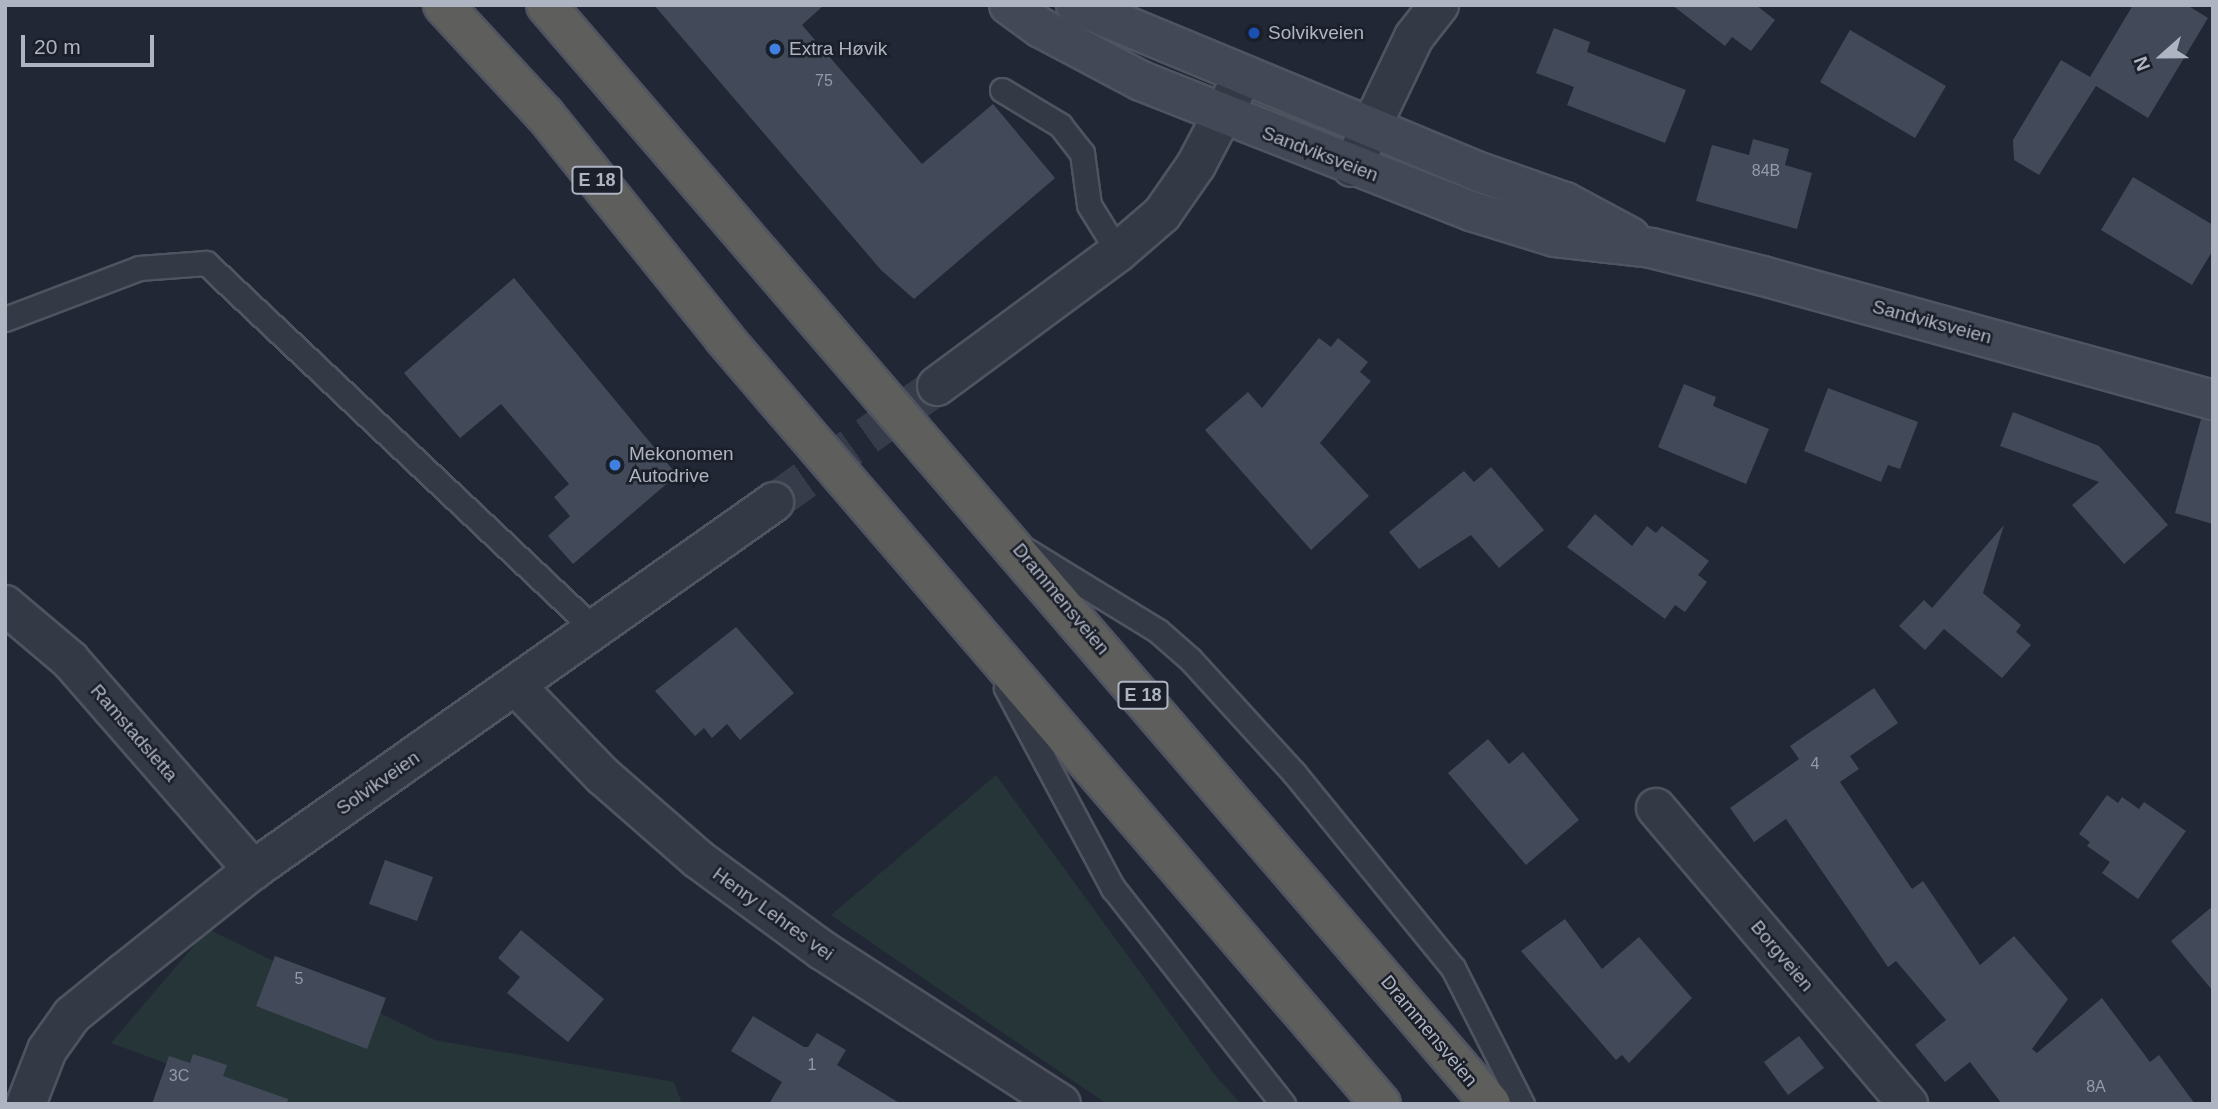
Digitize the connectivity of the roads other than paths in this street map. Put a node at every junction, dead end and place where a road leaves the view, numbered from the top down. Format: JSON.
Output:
{"nodes":[{"id":1,"x":428,"y":5,"type":"edge"},
{"id":2,"x":546,"y":5,"type":"edge"},
{"id":3,"x":1009,"y":5,"type":"edge"},
{"id":4,"x":1076,"y":5,"type":"edge"},
{"id":5,"x":1439,"y":5,"type":"edge"},
{"id":6,"x":453,"y":17,"type":"edge"},
{"id":7,"x":1243,"y":76,"type":"junction"},
{"id":8,"x":1002,"y":90,"type":"dead end"},
{"id":9,"x":1223,"y":116,"type":"junction"},
{"id":10,"x":1369,"y":125,"type":"junction"},
{"id":11,"x":1352,"y":167,"type":"junction"},
{"id":12,"x":1651,"y":248,"type":"junction"},
{"id":13,"x":1118,"y":252,"type":"junction"},
{"id":14,"x":5,"y":319,"type":"edge"},
{"id":15,"x":937,"y":386,"type":"tunnel mouth"},
{"id":16,"x":2213,"y":400,"type":"edge"},
{"id":17,"x":774,"y":502,"type":"tunnel mouth"},
{"id":18,"x":1012,"y":542,"type":"junction"},
{"id":19,"x":5,"y":605,"type":"edge"},
{"id":20,"x":593,"y":628,"type":"junction"},
{"id":21,"x":975,"y":630,"type":"junction"},
{"id":22,"x":516,"y":686,"type":"junction"},
{"id":23,"x":1656,"y":808,"type":"dead end"},
{"id":24,"x":253,"y":870,"type":"junction"},
{"id":25,"x":26,"y":1104,"type":"edge"},
{"id":26,"x":1061,"y":1104,"type":"edge"},
{"id":27,"x":1283,"y":1104,"type":"edge"},
{"id":28,"x":1381,"y":1104,"type":"edge"},
{"id":29,"x":1492,"y":1104,"type":"edge"},
{"id":30,"x":1522,"y":1104,"type":"edge"},
{"id":31,"x":1908,"y":1104,"type":"edge"}],
"edges":[{"from":1,"to":6,"type":"highway","number":"E 18"},
{"from":2,"to":18,"type":"highway","name":"Drammensveien","number":"E 18"},
{"from":3,"to":9,"type":"main road","name":"Sandviksveien"},
{"from":4,"to":7,"type":"main road","name":"Sandviksveien"},
{"from":5,"to":10,"type":"street"},
{"from":6,"to":21,"type":"highway","number":"E 18"},
{"from":7,"to":9,"type":"street"},
{"from":7,"to":10,"type":"main road","name":"Sandviksveien"},
{"from":8,"to":13,"type":"lane"},
{"from":9,"to":11,"type":"main road","name":"Sandviksveien"},
{"from":9,"to":13,"type":"street"},
{"from":10,"to":11,"type":"street"},
{"from":10,"to":12,"type":"main road","name":"Sandviksveien"},
{"from":11,"to":12,"type":"main road","name":"Sandviksveien"},
{"from":12,"to":16,"type":"main road","name":"Sandviksveien"},
{"from":13,"to":15,"type":"street"},
{"from":14,"to":20,"type":"lane"},
{"from":17,"to":20,"type":"street","name":"Solvikveien"},
{"from":18,"to":29,"type":"highway","name":"Drammensveien","number":"E 18"},
{"from":18,"to":30,"type":"lane"},
{"from":19,"to":24,"type":"street","name":"Ramstadsletta"},
{"from":20,"to":22,"type":"street","name":"Solvikveien"},
{"from":21,"to":27,"type":"lane"},
{"from":21,"to":28,"type":"highway","number":"E 18"},
{"from":22,"to":24,"type":"street","name":"Solvikveien"},
{"from":22,"to":26,"type":"street","name":"Henry Lehres vei"},
{"from":23,"to":31,"type":"street","name":"Borgveien"},
{"from":24,"to":25,"type":"street","name":"Solvikveien"}]}
